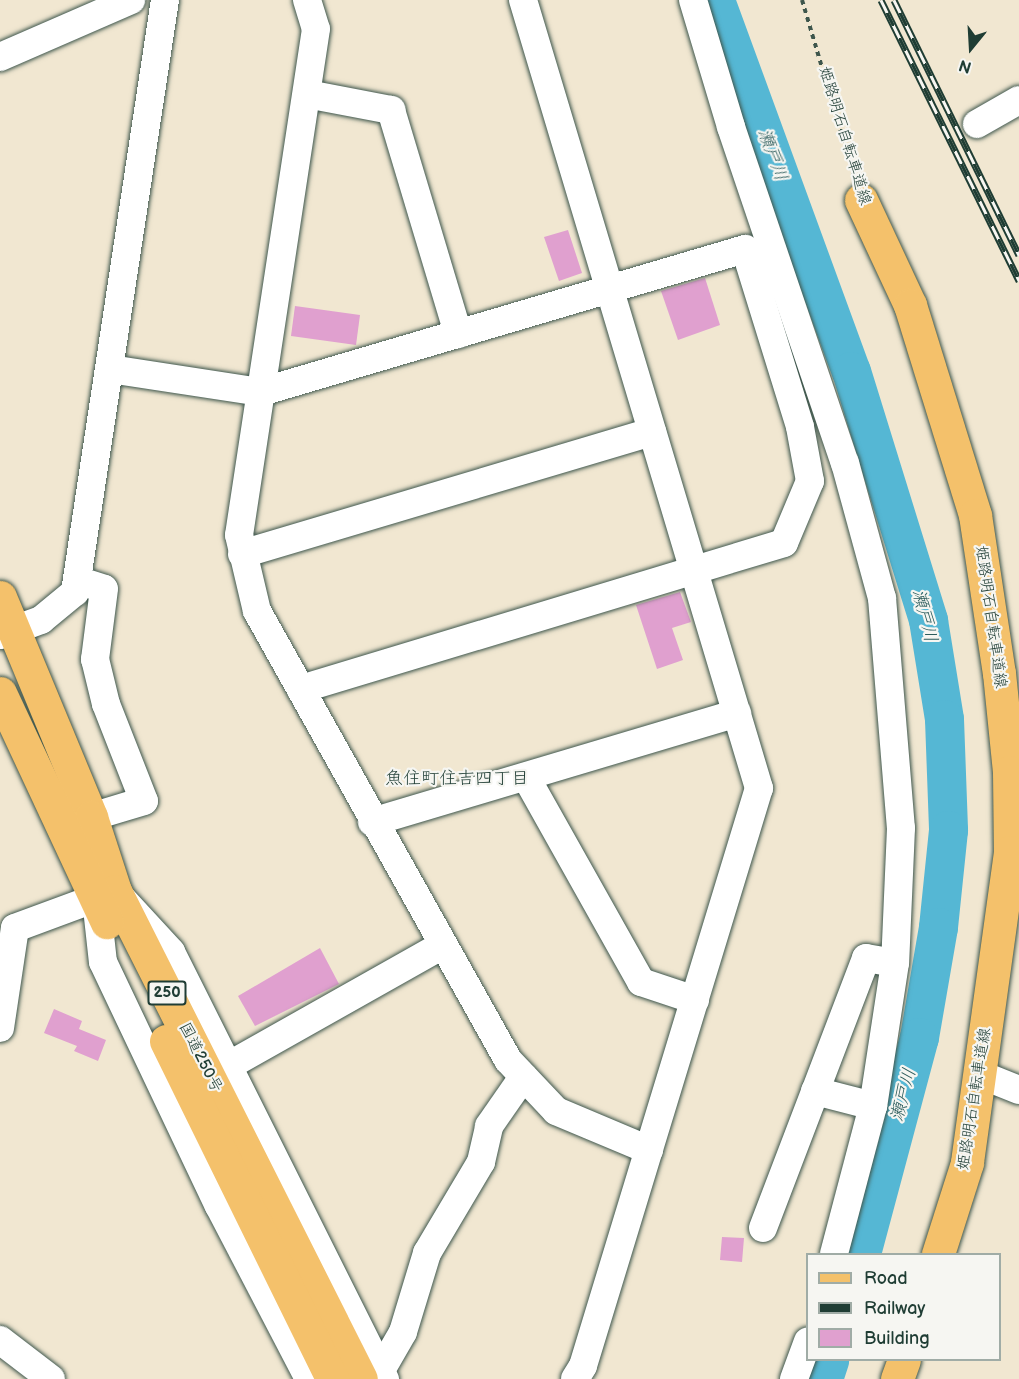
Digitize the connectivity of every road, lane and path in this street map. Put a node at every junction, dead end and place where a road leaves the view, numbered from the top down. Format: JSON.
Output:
{"nodes":[{"id":1,"x":132,"y":0,"type":"edge"},
{"id":2,"x":165,"y":0,"type":"edge"},
{"id":3,"x":307,"y":0,"type":"edge"},
{"id":4,"x":523,"y":0,"type":"edge"},
{"id":5,"x":693,"y":0,"type":"edge"},
{"id":6,"x":802,"y":0,"type":"edge"},
{"id":7,"x":0,"y":57,"type":"edge"},
{"id":8,"x":307,"y":94,"type":"junction"},
{"id":9,"x":1019,"y":100,"type":"edge"},
{"id":10,"x":977,"y":124,"type":"dead end"},
{"id":11,"x":861,"y":200,"type":"joint"},
{"id":12,"x":610,"y":290,"type":"junction"},
{"id":13,"x":458,"y":334,"type":"junction"},
{"id":14,"x":110,"y":369,"type":"junction"},
{"id":15,"x":261,"y":392,"type":"junction"},
{"id":16,"x":652,"y":432,"type":"junction"},
{"id":17,"x":845,"y":463,"type":"junction"},
{"id":18,"x":810,"y":481,"type":"junction"},
{"id":19,"x":242,"y":554,"type":"junction"},
{"id":20,"x":692,"y":571,"type":"junction"},
{"id":21,"x":77,"y":580,"type":"junction"},
{"id":22,"x":0,"y":597,"type":"edge"},
{"id":23,"x":8,"y":632,"type":"edge"},
{"id":24,"x":301,"y":688,"type":"junction"},
{"id":25,"x":0,"y":693,"type":"edge"},
{"id":26,"x":737,"y":712,"type":"junction"},
{"id":27,"x":526,"y":777,"type":"junction"},
{"id":28,"x":1014,"y":797,"type":"edge"},
{"id":29,"x":91,"y":817,"type":"junction"},
{"id":30,"x":372,"y":822,"type":"junction"},
{"id":31,"x":106,"y":895,"type":"junction"},
{"id":32,"x":443,"y":945,"type":"junction"},
{"id":33,"x":895,"y":963,"type":"junction"},
{"id":34,"x":694,"y":1000,"type":"junction"},
{"id":35,"x":0,"y":1028,"type":"edge"},
{"id":36,"x":228,"y":1066,"type":"junction"},
{"id":37,"x":980,"y":1074,"type":"junction"},
{"id":38,"x":523,"y":1077,"type":"junction"},
{"id":39,"x":1019,"y":1090,"type":"edge"},
{"id":40,"x":815,"y":1091,"type":"junction"},
{"id":41,"x":873,"y":1106,"type":"junction"},
{"id":42,"x":649,"y":1150,"type":"junction"},
{"id":43,"x":763,"y":1228,"type":"dead end"},
{"id":44,"x":834,"y":1253,"type":"edge"},
{"id":45,"x":938,"y":1253,"type":"edge"},
{"id":46,"x":0,"y":1340,"type":"edge"},
{"id":47,"x":806,"y":1344,"type":"edge"},
{"id":48,"x":903,"y":1361,"type":"edge"},
{"id":49,"x":366,"y":1377,"type":"edge"},
{"id":50,"x":51,"y":1379,"type":"edge"},
{"id":51,"x":309,"y":1379,"type":"edge"},
{"id":52,"x":575,"y":1379,"type":"edge"},
{"id":53,"x":794,"y":1379,"type":"edge"},
{"id":54,"x":897,"y":1379,"type":"edge"}],
"edges":[{"from":1,"to":7,"type":"street"},
{"from":2,"to":14,"type":"street"},
{"from":3,"to":8,"type":"street"},
{"from":4,"to":12,"type":"street"},
{"from":5,"to":17,"type":"street"},
{"from":6,"to":11,"type":"path","name":"姫路明石自転車道線"},
{"from":8,"to":13,"type":"street"},
{"from":8,"to":15,"type":"street"},
{"from":9,"to":10,"type":"street"},
{"from":11,"to":28,"type":"main road","name":"姫路明石自転車道線"},
{"from":12,"to":13,"type":"street"},
{"from":12,"to":16,"type":"street"},
{"from":12,"to":18,"type":"street"},
{"from":13,"to":15,"type":"street"},
{"from":14,"to":15,"type":"street"},
{"from":14,"to":21,"type":"street"},
{"from":15,"to":19,"type":"street"},
{"from":16,"to":19,"type":"street"},
{"from":16,"to":20,"type":"street"},
{"from":17,"to":18,"type":"street"},
{"from":17,"to":33,"type":"street"},
{"from":18,"to":20,"type":"street"},
{"from":19,"to":24,"type":"street"},
{"from":20,"to":24,"type":"street"},
{"from":20,"to":26,"type":"street"},
{"from":21,"to":23,"type":"street"},
{"from":21,"to":29,"type":"street"},
{"from":22,"to":23,"type":"main road","name":"国道250号","number":"250"},
{"from":23,"to":29,"type":"main road","name":"国道250号","number":"250"},
{"from":24,"to":30,"type":"street"},
{"from":25,"to":31,"type":"main road","name":"国道250号","number":"250"},
{"from":26,"to":27,"type":"street"},
{"from":26,"to":34,"type":"street"},
{"from":27,"to":30,"type":"street"},
{"from":27,"to":34,"type":"street"},
{"from":28,"to":37,"type":"main road","name":"姫路明石自転車道線"},
{"from":29,"to":31,"type":"main road","name":"国道250号","number":"250"},
{"from":30,"to":32,"type":"street"},
{"from":31,"to":35,"type":"street"},
{"from":31,"to":36,"type":"street"},
{"from":31,"to":49,"type":"main road","name":"国道250号","number":"250"},
{"from":31,"to":51,"type":"street"},
{"from":32,"to":36,"type":"street"},
{"from":32,"to":38,"type":"street"},
{"from":33,"to":40,"type":"street"},
{"from":33,"to":41,"type":"street"},
{"from":34,"to":42,"type":"street"},
{"from":36,"to":49,"type":"street"},
{"from":37,"to":39,"type":"street"},
{"from":37,"to":45,"type":"main road","name":"姫路明石自転車道線"},
{"from":38,"to":42,"type":"street"},
{"from":38,"to":49,"type":"street"},
{"from":40,"to":41,"type":"street"},
{"from":40,"to":43,"type":"street"},
{"from":41,"to":44,"type":"street"},
{"from":42,"to":52,"type":"street"},
{"from":46,"to":50,"type":"street"},
{"from":47,"to":53,"type":"street"},
{"from":48,"to":54,"type":"main road"}]}
